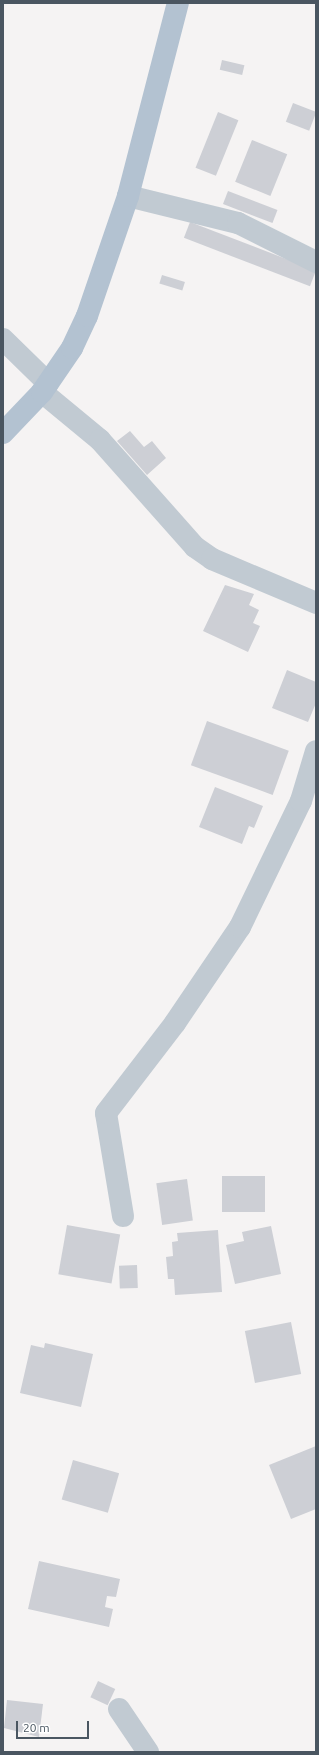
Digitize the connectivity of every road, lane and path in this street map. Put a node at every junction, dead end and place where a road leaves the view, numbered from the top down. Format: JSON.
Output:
{"nodes":[{"id":1,"x":178,"y":3,"type":"edge"},
{"id":2,"x":128,"y":196,"type":"junction"},
{"id":3,"x":316,"y":262,"type":"edge"},
{"id":4,"x":3,"y":338,"type":"edge"},
{"id":5,"x":45,"y":388,"type":"junction"},
{"id":6,"x":3,"y":433,"type":"edge"},
{"id":7,"x":316,"y":603,"type":"edge"},
{"id":8,"x":316,"y":750,"type":"edge"},
{"id":9,"x":309,"y":802,"type":"edge"},
{"id":10,"x":124,"y":1216,"type":"dead end"},
{"id":11,"x":119,"y":1709,"type":"dead end"},
{"id":12,"x":148,"y":1752,"type":"edge"}],
"edges":[{"from":1,"to":2,"type":"main road"},
{"from":2,"to":3,"type":"street"},
{"from":2,"to":5,"type":"main road"},
{"from":4,"to":5,"type":"street"},
{"from":5,"to":6,"type":"main road"},
{"from":5,"to":7,"type":"street"},
{"from":8,"to":9,"type":"street"},
{"from":9,"to":10,"type":"street"},
{"from":11,"to":12,"type":"street"}]}
